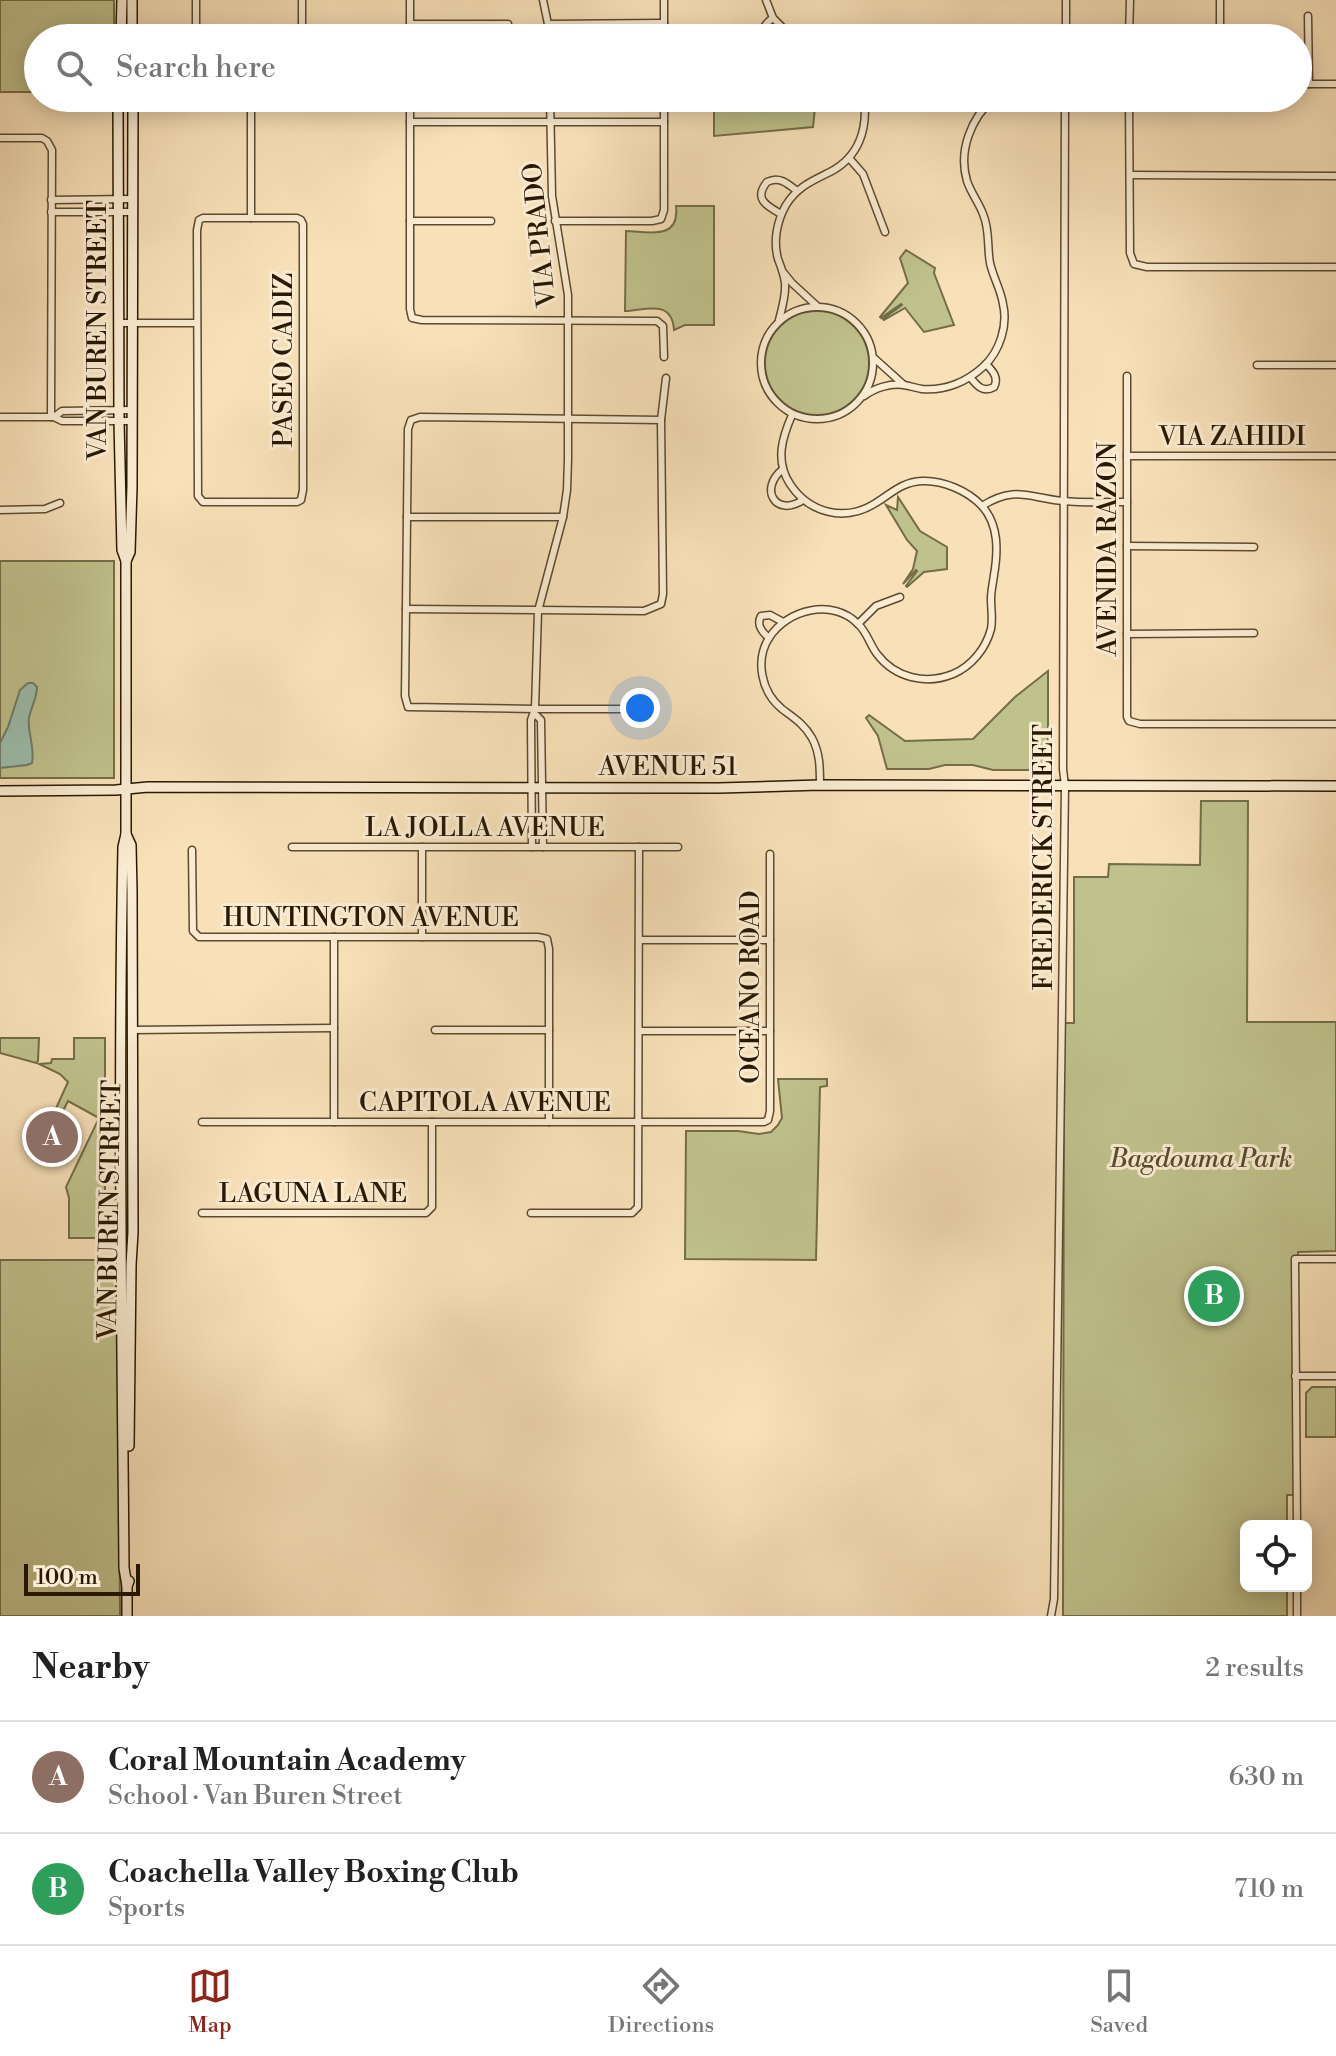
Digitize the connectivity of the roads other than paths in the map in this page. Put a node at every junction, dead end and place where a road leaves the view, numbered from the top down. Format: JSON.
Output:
{"nodes":[{"id":1,"x":122,"y":0,"type":"edge"},
{"id":2,"x":132,"y":0,"type":"edge"},
{"id":3,"x":196,"y":0,"type":"edge"},
{"id":4,"x":302,"y":0,"type":"edge"},
{"id":5,"x":410,"y":0,"type":"edge"},
{"id":6,"x":543,"y":0,"type":"edge"},
{"id":7,"x":664,"y":0,"type":"edge"},
{"id":8,"x":766,"y":0,"type":"edge"},
{"id":9,"x":1066,"y":0,"type":"edge"},
{"id":10,"x":1130,"y":0,"type":"edge"},
{"id":11,"x":1220,"y":0,"type":"edge"},
{"id":12,"x":1308,"y":16,"type":"dead end"},
{"id":13,"x":773,"y":18,"type":"junction"},
{"id":14,"x":664,"y":23,"type":"joint"},
{"id":15,"x":121,"y":24,"type":"edge"},
{"id":16,"x":132,"y":24,"type":"edge"},
{"id":17,"x":196,"y":24,"type":"edge"},
{"id":18,"x":302,"y":24,"type":"edge"},
{"id":19,"x":410,"y":24,"type":"joint"},
{"id":20,"x":508,"y":24,"type":"dead end"},
{"id":21,"x":548,"y":24,"type":"joint"},
{"id":22,"x":766,"y":24,"type":"edge"},
{"id":23,"x":778,"y":24,"type":"edge"},
{"id":24,"x":1066,"y":24,"type":"edge"},
{"id":25,"x":1129,"y":24,"type":"edge"},
{"id":26,"x":1220,"y":24,"type":"edge"},
{"id":27,"x":1308,"y":24,"type":"edge"},
{"id":28,"x":1312,"y":84,"type":"edge"},
{"id":29,"x":1336,"y":84,"type":"edge"},
{"id":30,"x":118,"y":112,"type":"edge"},
{"id":31,"x":133,"y":112,"type":"edge"},
{"id":32,"x":251,"y":112,"type":"edge"},
{"id":33,"x":410,"y":112,"type":"edge"},
{"id":34,"x":551,"y":112,"type":"edge"},
{"id":35,"x":664,"y":112,"type":"edge"},
{"id":36,"x":864,"y":112,"type":"edge"},
{"id":37,"x":982,"y":112,"type":"edge"},
{"id":38,"x":1065,"y":112,"type":"edge"},
{"id":39,"x":1129,"y":112,"type":"edge"},
{"id":40,"x":410,"y":122,"type":"junction"},
{"id":41,"x":551,"y":122,"type":"junction"},
{"id":42,"x":664,"y":122,"type":"junction"},
{"id":43,"x":0,"y":138,"type":"edge"},
{"id":44,"x":849,"y":158,"type":"junction"},
{"id":45,"x":1130,"y":175,"type":"junction"},
{"id":46,"x":1336,"y":176,"type":"edge"},
{"id":47,"x":797,"y":191,"type":"junction"},
{"id":48,"x":132,"y":199,"type":"junction"},
{"id":49,"x":51,"y":200,"type":"junction"},
{"id":50,"x":119,"y":200,"type":"junction"},
{"id":51,"x":51,"y":212,"type":"junction"},
{"id":52,"x":118,"y":212,"type":"junction"},
{"id":53,"x":132,"y":212,"type":"junction"},
{"id":54,"x":781,"y":214,"type":"junction"},
{"id":55,"x":251,"y":218,"type":"junction"},
{"id":56,"x":410,"y":221,"type":"junction"},
{"id":57,"x":491,"y":221,"type":"dead end"},
{"id":58,"x":555,"y":221,"type":"junction"},
{"id":59,"x":885,"y":232,"type":"dead end"},
{"id":60,"x":1336,"y":267,"type":"edge"},
{"id":61,"x":783,"y":272,"type":"junction"},
{"id":62,"x":817,"y":306,"type":"junction"},
{"id":63,"x":568,"y":320,"type":"junction"},
{"id":64,"x":779,"y":320,"type":"junction"},
{"id":65,"x":119,"y":323,"type":"junction"},
{"id":66,"x":132,"y":323,"type":"junction"},
{"id":67,"x":197,"y":323,"type":"junction"},
{"id":68,"x":664,"y":357,"type":"dead end"},
{"id":69,"x":873,"y":357,"type":"junction"},
{"id":70,"x":986,"y":364,"type":"junction"},
{"id":71,"x":1257,"y":365,"type":"dead end"},
{"id":72,"x":1336,"y":365,"type":"edge"},
{"id":73,"x":1127,"y":376,"type":"dead end"},
{"id":74,"x":970,"y":377,"type":"junction"},
{"id":75,"x":666,"y":378,"type":"dead end"},
{"id":76,"x":904,"y":385,"type":"junction"},
{"id":77,"x":864,"y":396,"type":"junction"},
{"id":78,"x":119,"y":415,"type":"junction"},
{"id":79,"x":132,"y":415,"type":"junction"},
{"id":80,"x":792,"y":415,"type":"junction"},
{"id":81,"x":0,"y":417,"type":"edge"},
{"id":82,"x":53,"y":417,"type":"junction"},
{"id":83,"x":568,"y":419,"type":"junction"},
{"id":84,"x":661,"y":420,"type":"junction"},
{"id":85,"x":1127,"y":456,"type":"junction"},
{"id":86,"x":1336,"y":456,"type":"edge"},
{"id":87,"x":783,"y":469,"type":"junction"},
{"id":88,"x":803,"y":500,"type":"junction"},
{"id":89,"x":1065,"y":502,"type":"junction"},
{"id":90,"x":1127,"y":502,"type":"junction"},
{"id":91,"x":60,"y":503,"type":"dead end"},
{"id":92,"x":982,"y":506,"type":"junction"},
{"id":93,"x":0,"y":510,"type":"edge"},
{"id":94,"x":407,"y":517,"type":"junction"},
{"id":95,"x":563,"y":517,"type":"junction"},
{"id":96,"x":1127,"y":546,"type":"junction"},
{"id":97,"x":1254,"y":547,"type":"dead end"},
{"id":98,"x":126,"y":561,"type":"junction"},
{"id":99,"x":900,"y":597,"type":"dead end"},
{"id":100,"x":406,"y":609,"type":"junction"},
{"id":101,"x":538,"y":611,"type":"junction"},
{"id":102,"x":783,"y":622,"type":"junction"},
{"id":103,"x":858,"y":624,"type":"junction"},
{"id":104,"x":1254,"y":633,"type":"dead end"},
{"id":105,"x":1127,"y":634,"type":"junction"},
{"id":106,"x":769,"y":638,"type":"junction"},
{"id":107,"x":632,"y":709,"type":"dead end"},
{"id":108,"x":535,"y":711,"type":"junction"},
{"id":109,"x":1336,"y":724,"type":"edge"},
{"id":110,"x":820,"y":785,"type":"junction"},
{"id":111,"x":1065,"y":786,"type":"junction"},
{"id":112,"x":1336,"y":786,"type":"edge"},
{"id":113,"x":538,"y":788,"type":"junction"},
{"id":114,"x":126,"y":789,"type":"junction"},
{"id":115,"x":0,"y":791,"type":"edge"},
{"id":116,"x":126,"y":834,"type":"junction"},
{"id":117,"x":292,"y":847,"type":"dead end"},
{"id":118,"x":422,"y":847,"type":"junction"},
{"id":119,"x":532,"y":847,"type":"junction"},
{"id":120,"x":543,"y":847,"type":"junction"},
{"id":121,"x":639,"y":847,"type":"junction"},
{"id":122,"x":678,"y":847,"type":"dead end"},
{"id":123,"x":192,"y":850,"type":"dead end"},
{"id":124,"x":770,"y":854,"type":"dead end"},
{"id":125,"x":334,"y":937,"type":"junction"},
{"id":126,"x":422,"y":937,"type":"junction"},
{"id":127,"x":639,"y":940,"type":"junction"},
{"id":128,"x":770,"y":940,"type":"junction"},
{"id":129,"x":334,"y":1028,"type":"junction"},
{"id":130,"x":133,"y":1030,"type":"junction"},
{"id":131,"x":435,"y":1030,"type":"dead end"},
{"id":132,"x":549,"y":1030,"type":"junction"},
{"id":133,"x":120,"y":1031,"type":"junction"},
{"id":134,"x":639,"y":1031,"type":"junction"},
{"id":135,"x":770,"y":1031,"type":"junction"},
{"id":136,"x":768,"y":1120,"type":"joint"},
{"id":137,"x":202,"y":1122,"type":"dead end"},
{"id":138,"x":334,"y":1122,"type":"junction"},
{"id":139,"x":432,"y":1122,"type":"junction"},
{"id":140,"x":549,"y":1122,"type":"junction"},
{"id":141,"x":639,"y":1122,"type":"junction"},
{"id":142,"x":120,"y":1193,"type":"junction"},
{"id":143,"x":202,"y":1213,"type":"dead end"},
{"id":144,"x":531,"y":1213,"type":"dead end"},
{"id":145,"x":115,"y":1253,"type":"dead end"},
{"id":146,"x":1336,"y":1259,"type":"edge"},
{"id":147,"x":1295,"y":1376,"type":"junction"},
{"id":148,"x":1336,"y":1376,"type":"edge"},
{"id":149,"x":1297,"y":1520,"type":"edge"},
{"id":150,"x":127,"y":1586,"type":"junction"},
{"id":151,"x":1297,"y":1592,"type":"edge"},
{"id":152,"x":127,"y":1616,"type":"edge"},
{"id":153,"x":1051,"y":1616,"type":"edge"},
{"id":154,"x":1297,"y":1616,"type":"edge"}],
"edges":[{"from":1,"to":15,"type":"street"},
{"from":2,"to":16,"type":"street"},
{"from":3,"to":17,"type":"street"},
{"from":4,"to":18,"type":"street"},
{"from":5,"to":19,"type":"street"},
{"from":6,"to":21,"type":"street"},
{"from":7,"to":14,"type":"street"},
{"from":8,"to":13,"type":"street"},
{"from":9,"to":24,"type":"street"},
{"from":10,"to":25,"type":"street"},
{"from":11,"to":26,"type":"street"},
{"from":12,"to":27,"type":"street"},
{"from":13,"to":22,"type":"street"},
{"from":13,"to":23,"type":"street"},
{"from":14,"to":21,"type":"street"},
{"from":19,"to":20,"type":"street"},
{"from":28,"to":29,"type":"street"},
{"from":30,"to":50,"type":"street","name":"VAN BUREN STREET"},
{"from":31,"to":48,"type":"street","name":"VAN BUREN STREET"},
{"from":32,"to":55,"type":"street"},
{"from":33,"to":40,"type":"street"},
{"from":34,"to":41,"type":"street","name":"VIA PRADO"},
{"from":35,"to":42,"type":"street"},
{"from":36,"to":44,"type":"street"},
{"from":37,"to":70,"type":"street"},
{"from":38,"to":89,"type":"street","name":"FREDERICK STREET"},
{"from":39,"to":45,"type":"street"},
{"from":40,"to":41,"type":"street"},
{"from":40,"to":56,"type":"street"},
{"from":41,"to":42,"type":"street"},
{"from":41,"to":58,"type":"street","name":"VIA PRADO"},
{"from":42,"to":58,"type":"street"},
{"from":43,"to":49,"type":"street"},
{"from":44,"to":47,"type":"street"},
{"from":44,"to":59,"type":"street"},
{"from":45,"to":46,"type":"street"},
{"from":45,"to":60,"type":"street"},
{"from":47,"to":54,"type":"street"},
{"from":47,"to":54,"type":"street"},
{"from":48,"to":50,"type":"street"},
{"from":48,"to":53,"type":"street","name":"VAN BUREN STREET"},
{"from":49,"to":50,"type":"street"},
{"from":49,"to":51,"type":"street"},
{"from":50,"to":52,"type":"street","name":"VAN BUREN STREET"},
{"from":51,"to":52,"type":"street"},
{"from":51,"to":82,"type":"street"},
{"from":52,"to":53,"type":"street"},
{"from":52,"to":65,"type":"street","name":"VAN BUREN STREET"},
{"from":53,"to":66,"type":"street","name":"VAN BUREN STREET"},
{"from":54,"to":61,"type":"street"},
{"from":55,"to":67,"type":"street"},
{"from":55,"to":67,"type":"street","name":"PASEO CADIZ"},
{"from":56,"to":57,"type":"street"},
{"from":56,"to":63,"type":"street"},
{"from":58,"to":63,"type":"street","name":"VIA PRADO"},
{"from":61,"to":62,"type":"street"},
{"from":61,"to":64,"type":"street"},
{"from":62,"to":64,"type":"street"},
{"from":62,"to":69,"type":"street"},
{"from":63,"to":68,"type":"street"},
{"from":63,"to":83,"type":"street","name":"VIA PRADO"},
{"from":64,"to":80,"type":"street"},
{"from":65,"to":66,"type":"street"},
{"from":65,"to":78,"type":"street","name":"VAN BUREN STREET"},
{"from":66,"to":67,"type":"street"},
{"from":66,"to":79,"type":"street","name":"VAN BUREN STREET"},
{"from":69,"to":76,"type":"street"},
{"from":69,"to":77,"type":"street"},
{"from":70,"to":74,"type":"street"},
{"from":70,"to":74,"type":"street"},
{"from":71,"to":72,"type":"street"},
{"from":73,"to":85,"type":"street","name":"AVENIDA RAZON"},
{"from":74,"to":76,"type":"street"},
{"from":75,"to":84,"type":"street"},
{"from":76,"to":77,"type":"street"},
{"from":77,"to":80,"type":"street"},
{"from":78,"to":79,"type":"street"},
{"from":78,"to":82,"type":"street"},
{"from":78,"to":98,"type":"street","name":"VAN BUREN STREET"},
{"from":79,"to":98,"type":"street","name":"VAN BUREN STREET"},
{"from":80,"to":87,"type":"street"},
{"from":81,"to":82,"type":"street"},
{"from":83,"to":84,"type":"street"},
{"from":83,"to":94,"type":"street"},
{"from":83,"to":95,"type":"street","name":"VIA PRADO"},
{"from":84,"to":101,"type":"street"},
{"from":85,"to":86,"type":"street","name":"VIA ZAHIDI"},
{"from":85,"to":90,"type":"street","name":"AVENIDA RAZON"},
{"from":87,"to":88,"type":"street"},
{"from":87,"to":88,"type":"street"},
{"from":88,"to":92,"type":"street"},
{"from":89,"to":90,"type":"street"},
{"from":89,"to":92,"type":"street"},
{"from":89,"to":111,"type":"street","name":"FREDERICK STREET"},
{"from":90,"to":96,"type":"street","name":"AVENIDA RAZON"},
{"from":91,"to":93,"type":"street"},
{"from":92,"to":103,"type":"street"},
{"from":94,"to":95,"type":"street"},
{"from":94,"to":100,"type":"street"},
{"from":95,"to":101,"type":"street","name":"VIA PRADO"},
{"from":96,"to":97,"type":"street"},
{"from":96,"to":105,"type":"street","name":"AVENIDA RAZON"},
{"from":98,"to":114,"type":"street","name":"VAN BUREN STREET"},
{"from":99,"to":103,"type":"street"},
{"from":100,"to":101,"type":"street"},
{"from":100,"to":108,"type":"street"},
{"from":101,"to":108,"type":"street","name":"VIA PRADO"},
{"from":102,"to":103,"type":"street"},
{"from":102,"to":106,"type":"street"},
{"from":102,"to":106,"type":"street"},
{"from":104,"to":105,"type":"street"},
{"from":105,"to":109,"type":"street","name":"AVENIDA RAZON"},
{"from":106,"to":110,"type":"street"},
{"from":107,"to":108,"type":"street"},
{"from":108,"to":113,"type":"street","name":"VIA PRADO"},
{"from":110,"to":111,"type":"street","name":"AVENUE 51"},
{"from":110,"to":113,"type":"street","name":"AVENUE 51"},
{"from":111,"to":112,"type":"street","name":"AVENUE 51"},
{"from":111,"to":153,"type":"street","name":"FREDERICK STREET"},
{"from":113,"to":114,"type":"street","name":"AVENUE 51"},
{"from":113,"to":119,"type":"street"},
{"from":113,"to":120,"type":"street"},
{"from":114,"to":115,"type":"street","name":"AVENUE 51"},
{"from":114,"to":116,"type":"street","name":"VAN BUREN STREET"},
{"from":116,"to":130,"type":"street","name":"VAN BUREN STREET"},
{"from":116,"to":133,"type":"street","name":"VAN BUREN STREET"},
{"from":117,"to":118,"type":"street","name":"LA JOLLA AVENUE"},
{"from":118,"to":119,"type":"street","name":"LA JOLLA AVENUE"},
{"from":118,"to":126,"type":"street"},
{"from":119,"to":120,"type":"street","name":"LA JOLLA AVENUE"},
{"from":120,"to":121,"type":"street","name":"LA JOLLA AVENUE"},
{"from":121,"to":122,"type":"street","name":"LA JOLLA AVENUE"},
{"from":121,"to":127,"type":"street"},
{"from":123,"to":125,"type":"street","name":"HUNTINGTON AVENUE"},
{"from":124,"to":128,"type":"street","name":"OCEANO ROAD"},
{"from":125,"to":126,"type":"street","name":"HUNTINGTON AVENUE"},
{"from":125,"to":129,"type":"street"},
{"from":126,"to":132,"type":"street","name":"HUNTINGTON AVENUE"},
{"from":127,"to":128,"type":"street"},
{"from":127,"to":134,"type":"street"},
{"from":128,"to":135,"type":"street","name":"OCEANO ROAD"},
{"from":129,"to":130,"type":"street"},
{"from":129,"to":138,"type":"street"},
{"from":130,"to":133,"type":"street"},
{"from":130,"to":150,"type":"street","name":"VAN BUREN STREET"},
{"from":131,"to":132,"type":"street"},
{"from":132,"to":140,"type":"street"},
{"from":133,"to":142,"type":"street","name":"VAN BUREN STREET"},
{"from":134,"to":135,"type":"street"},
{"from":134,"to":141,"type":"street"},
{"from":135,"to":136,"type":"street","name":"OCEANO ROAD"},
{"from":136,"to":141,"type":"street","name":"CAPITOLA AVENUE"},
{"from":137,"to":138,"type":"street","name":"CAPITOLA AVENUE"},
{"from":138,"to":139,"type":"street","name":"CAPITOLA AVENUE"},
{"from":139,"to":140,"type":"street","name":"CAPITOLA AVENUE"},
{"from":139,"to":143,"type":"street","name":"LAGUNA LANE"},
{"from":140,"to":141,"type":"street","name":"CAPITOLA AVENUE"},
{"from":141,"to":144,"type":"street"},
{"from":142,"to":145,"type":"street"},
{"from":142,"to":150,"type":"street","name":"VAN BUREN STREET"},
{"from":146,"to":147,"type":"street"},
{"from":147,"to":148,"type":"street"},
{"from":147,"to":149,"type":"street"},
{"from":150,"to":152,"type":"street","name":"VAN BUREN STREET"},
{"from":151,"to":154,"type":"street"}]}
